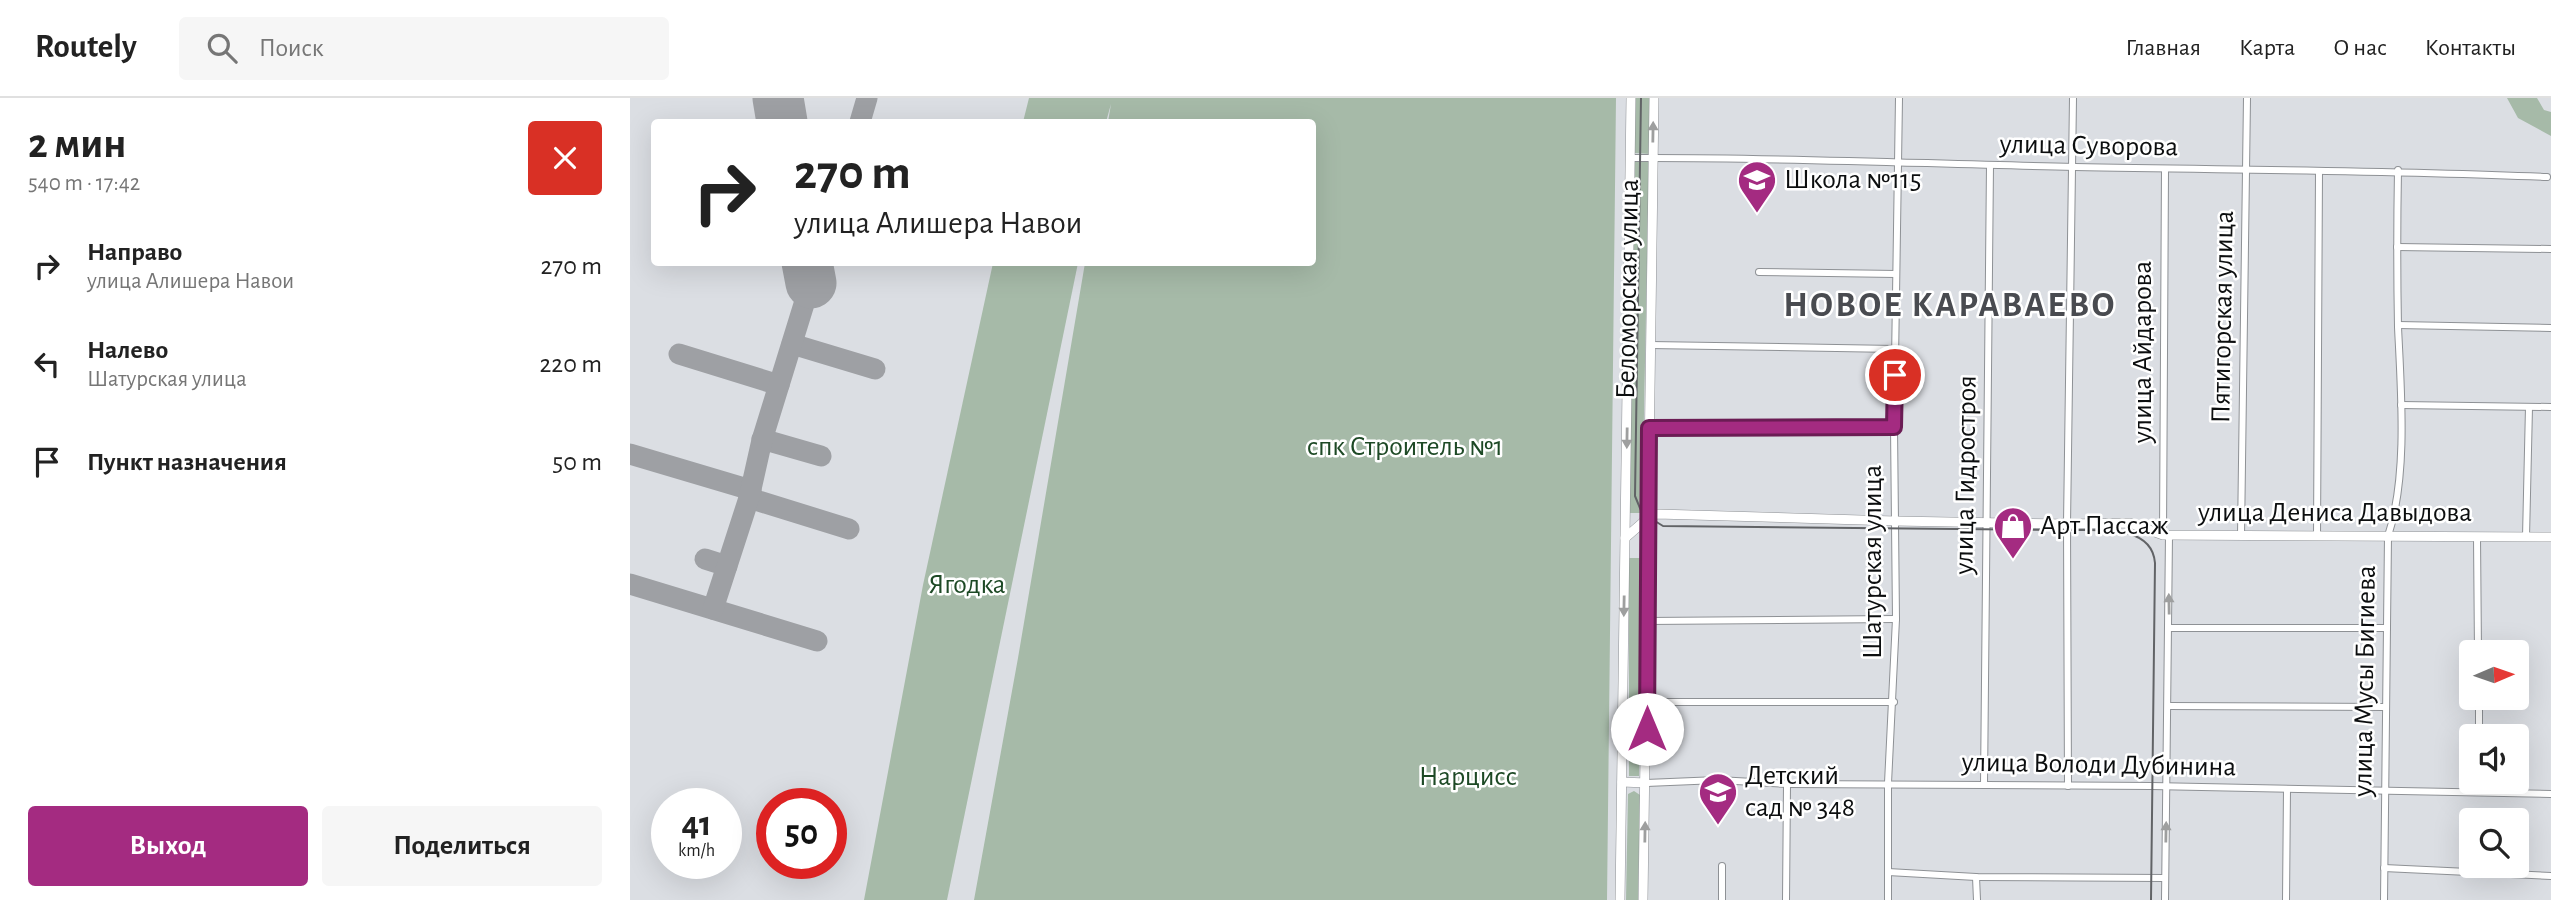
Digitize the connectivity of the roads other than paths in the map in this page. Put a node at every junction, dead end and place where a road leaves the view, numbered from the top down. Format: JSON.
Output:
{"nodes":[{"id":1,"x":1631,"y":98,"type":"edge"},
{"id":2,"x":1654,"y":98,"type":"edge"},
{"id":3,"x":1899,"y":98,"type":"edge"},
{"id":4,"x":2073,"y":98,"type":"edge"},
{"id":5,"x":2247,"y":98,"type":"edge"},
{"id":6,"x":1630,"y":158,"type":"junction"},
{"id":7,"x":1653,"y":159,"type":"junction"},
{"id":8,"x":1898,"y":161,"type":"junction"},
{"id":9,"x":1990,"y":165,"type":"junction"},
{"id":10,"x":2072,"y":167,"type":"junction"},
{"id":11,"x":2165,"y":169,"type":"junction"},
{"id":12,"x":2398,"y":170,"type":"junction"},
{"id":13,"x":2246,"y":171,"type":"junction"},
{"id":14,"x":2319,"y":172,"type":"junction"},
{"id":15,"x":2547,"y":177,"type":"dead end"},
{"id":16,"x":2397,"y":247,"type":"junction"},
{"id":17,"x":2551,"y":249,"type":"edge"},
{"id":18,"x":1759,"y":272,"type":"dead end"},
{"id":19,"x":1896,"y":274,"type":"junction"},
{"id":20,"x":2398,"y":325,"type":"junction"},
{"id":21,"x":2551,"y":328,"type":"edge"},
{"id":22,"x":1650,"y":345,"type":"junction"},
{"id":23,"x":1895,"y":349,"type":"junction"},
{"id":24,"x":2402,"y":405,"type":"junction"},
{"id":25,"x":2529,"y":407,"type":"junction"},
{"id":26,"x":2551,"y":407,"type":"edge"},
{"id":27,"x":1894,"y":427,"type":"junction"},
{"id":28,"x":1649,"y":428,"type":"junction"},
{"id":29,"x":1648,"y":518,"type":"junction"},
{"id":30,"x":1895,"y":521,"type":"junction"},
{"id":31,"x":1987,"y":523,"type":"junction"},
{"id":32,"x":2067,"y":524,"type":"junction"},
{"id":33,"x":2166,"y":535,"type":"junction"},
{"id":34,"x":2241,"y":536,"type":"junction"},
{"id":35,"x":2317,"y":536,"type":"junction"},
{"id":36,"x":2388,"y":536,"type":"junction"},
{"id":37,"x":2477,"y":537,"type":"junction"},
{"id":38,"x":2526,"y":537,"type":"junction"},
{"id":39,"x":2551,"y":537,"type":"edge"},
{"id":40,"x":1625,"y":538,"type":"junction"},
{"id":41,"x":1896,"y":619,"type":"junction"},
{"id":42,"x":1646,"y":621,"type":"junction"},
{"id":43,"x":2169,"y":628,"type":"junction"},
{"id":44,"x":2387,"y":628,"type":"junction"},
{"id":45,"x":2478,"y":640,"type":"edge"},
{"id":46,"x":1647,"y":702,"type":"junction"},
{"id":47,"x":1894,"y":702,"type":"junction"},
{"id":48,"x":2168,"y":706,"type":"junction"},
{"id":49,"x":2386,"y":707,"type":"junction"},
{"id":50,"x":1622,"y":782,"type":"junction"},
{"id":51,"x":1646,"y":783,"type":"junction"},
{"id":52,"x":1888,"y":783,"type":"junction"},
{"id":53,"x":1787,"y":784,"type":"junction"},
{"id":54,"x":1984,"y":785,"type":"junction"},
{"id":55,"x":2068,"y":786,"type":"junction"},
{"id":56,"x":2167,"y":788,"type":"junction"},
{"id":57,"x":2287,"y":789,"type":"junction"},
{"id":58,"x":2385,"y":792,"type":"junction"},
{"id":59,"x":2459,"y":793,"type":"edge"},
{"id":60,"x":2529,"y":794,"type":"edge"},
{"id":61,"x":2551,"y":794,"type":"edge"},
{"id":62,"x":1722,"y":866,"type":"dead end"},
{"id":63,"x":2384,"y":868,"type":"junction"},
{"id":64,"x":1888,"y":872,"type":"junction"},
{"id":65,"x":2551,"y":876,"type":"edge"},
{"id":66,"x":1976,"y":877,"type":"junction"},
{"id":67,"x":2165,"y":878,"type":"junction"},
{"id":68,"x":1620,"y":900,"type":"edge"},
{"id":69,"x":1643,"y":900,"type":"edge"},
{"id":70,"x":1722,"y":900,"type":"edge"},
{"id":71,"x":1786,"y":900,"type":"edge"},
{"id":72,"x":1888,"y":900,"type":"edge"},
{"id":73,"x":1977,"y":900,"type":"edge"},
{"id":74,"x":2165,"y":900,"type":"edge"},
{"id":75,"x":2286,"y":900,"type":"edge"},
{"id":76,"x":2384,"y":900,"type":"edge"}],
"edges":[{"from":1,"to":6,"type":"main road","name":"Беломорская улица"},
{"from":7,"to":2,"type":"main road","name":"Беломорская улица","one_way":true},
{"from":3,"to":8,"type":"street","name":"Шатурская улица"},
{"from":4,"to":10,"type":"street"},
{"from":5,"to":13,"type":"street","name":"Пятигорская улица"},
{"from":6,"to":7,"type":"street","name":"улица Суворова"},
{"from":6,"to":40,"type":"main road","name":"Беломорская улица","one_way":true},
{"from":7,"to":8,"type":"street","name":"улица Суворова"},
{"from":7,"to":22,"type":"main road","name":"Беломорская улица"},
{"from":8,"to":9,"type":"street","name":"улица Суворова"},
{"from":8,"to":19,"type":"street","name":"Шатурская улица"},
{"from":9,"to":10,"type":"street","name":"улица Суворова"},
{"from":9,"to":31,"type":"street","name":"улица Гидростроя"},
{"from":10,"to":11,"type":"street","name":"улица Суворова"},
{"from":10,"to":32,"type":"street"},
{"from":11,"to":13,"type":"street","name":"улица Суворова"},
{"from":11,"to":33,"type":"street","name":"улица Айдарова"},
{"from":12,"to":14,"type":"street","name":"улица Суворова"},
{"from":12,"to":15,"type":"street","name":"улица Суворова"},
{"from":12,"to":16,"type":"street","name":"улица Мусы Бигиева"},
{"from":13,"to":14,"type":"street","name":"улица Суворова"},
{"from":13,"to":34,"type":"street","name":"Пятигорская улица"},
{"from":14,"to":35,"type":"street"},
{"from":16,"to":17,"type":"street"},
{"from":16,"to":20,"type":"street","name":"улица Мусы Бигиева"},
{"from":18,"to":19,"type":"street"},
{"from":19,"to":23,"type":"street","name":"Шатурская улица"},
{"from":20,"to":21,"type":"street"},
{"from":20,"to":24,"type":"street","name":"улица Мусы Бигиева"},
{"from":22,"to":23,"type":"street"},
{"from":22,"to":28,"type":"main road","name":"Беломорская улица"},
{"from":23,"to":27,"type":"street","name":"Шатурская улица"},
{"from":24,"to":25,"type":"street"},
{"from":24,"to":36,"type":"street","name":"улица Мусы Бигиева"},
{"from":25,"to":26,"type":"street"},
{"from":25,"to":38,"type":"street"},
{"from":27,"to":28,"type":"street"},
{"from":27,"to":30,"type":"street","name":"Шатурская улица"},
{"from":28,"to":29,"type":"main road","name":"Беломорская улица"},
{"from":29,"to":30,"type":"main road","name":"улица Дениса Давыдова"},
{"from":29,"to":40,"type":"main road"},
{"from":29,"to":42,"type":"main road","name":"Беломорская улица"},
{"from":30,"to":31,"type":"main road","name":"улица Дениса Давыдова"},
{"from":30,"to":41,"type":"street","name":"Шатурская улица"},
{"from":31,"to":32,"type":"main road","name":"улица Дениса Давыдова"},
{"from":31,"to":54,"type":"street","name":"улица Гидростроя"},
{"from":32,"to":33,"type":"main road","name":"улица Дениса Давыдова"},
{"from":32,"to":55,"type":"street"},
{"from":33,"to":34,"type":"main road","name":"улица Дениса Давыдова"},
{"from":43,"to":33,"type":"street","name":"улица Айдарова","one_way":true},
{"from":34,"to":35,"type":"main road","name":"улица Дениса Давыдова"},
{"from":35,"to":36,"type":"main road","name":"улица Дениса Давыдова"},
{"from":36,"to":37,"type":"main road","name":"улица Дениса Давыдова"},
{"from":36,"to":44,"type":"street","name":"улица Мусы Бигиева"},
{"from":37,"to":38,"type":"main road","name":"улица Дениса Давыдова"},
{"from":37,"to":45,"type":"street"},
{"from":38,"to":39,"type":"main road","name":"улица Дениса Давыдова"},
{"from":40,"to":50,"type":"main road","name":"Беломорская улица","one_way":true},
{"from":41,"to":42,"type":"street"},
{"from":41,"to":47,"type":"street","name":"Шатурская улица"},
{"from":42,"to":46,"type":"main road","name":"Беломорская улица"},
{"from":43,"to":44,"type":"street"},
{"from":43,"to":48,"type":"street","name":"улица Айдарова"},
{"from":44,"to":49,"type":"street","name":"улица Мусы Бигиева"},
{"from":46,"to":47,"type":"street"},
{"from":46,"to":51,"type":"main road","name":"Беломорская улица"},
{"from":47,"to":52,"type":"street","name":"Шатурская улица"},
{"from":48,"to":49,"type":"street"},
{"from":48,"to":56,"type":"street","name":"улица Айдарова"},
{"from":49,"to":58,"type":"street","name":"улица Мусы Бигиева"},
{"from":50,"to":51,"type":"main road"},
{"from":50,"to":68,"type":"main road","name":"Беломорская улица"},
{"from":51,"to":53,"type":"street","name":"улица Володи Дубинина"},
{"from":69,"to":51,"type":"main road","name":"Беломорская улица","one_way":true},
{"from":52,"to":53,"type":"street","name":"улица Володи Дубинина"},
{"from":52,"to":54,"type":"street","name":"улица Володи Дубинина"},
{"from":52,"to":64,"type":"street","name":"Шатурская улица"},
{"from":53,"to":71,"type":"street"},
{"from":54,"to":55,"type":"street","name":"улица Володи Дубинина"},
{"from":55,"to":56,"type":"street","name":"улица Володи Дубинина"},
{"from":56,"to":57,"type":"street","name":"улица Володи Дубинина"},
{"from":67,"to":56,"type":"street","name":"улица Айдарова","one_way":true},
{"from":57,"to":58,"type":"street","name":"улица Володи Дубинина"},
{"from":57,"to":75,"type":"street"},
{"from":58,"to":59,"type":"street","name":"улица Володи Дубинина"},
{"from":58,"to":63,"type":"street","name":"улица Мусы Бигиева"},
{"from":60,"to":61,"type":"street","name":"улица Володи Дубинина"},
{"from":62,"to":70,"type":"street"},
{"from":63,"to":65,"type":"street"},
{"from":63,"to":76,"type":"street","name":"улица Мусы Бигиева"},
{"from":64,"to":66,"type":"street"},
{"from":64,"to":72,"type":"street","name":"Шатурская улица"},
{"from":66,"to":67,"type":"street"},
{"from":66,"to":73,"type":"street"},
{"from":67,"to":74,"type":"street","name":"улица Айдарова"}]}
